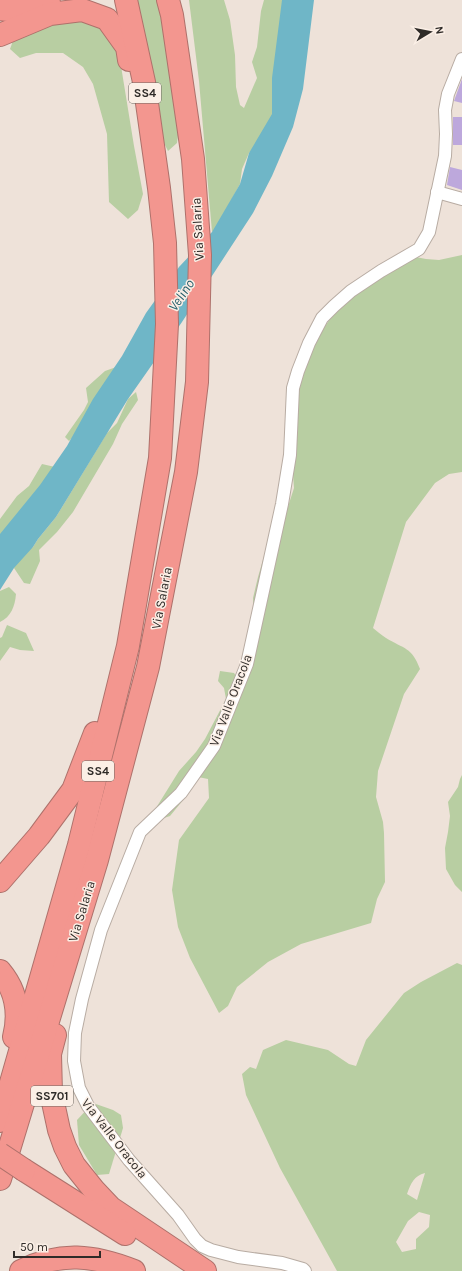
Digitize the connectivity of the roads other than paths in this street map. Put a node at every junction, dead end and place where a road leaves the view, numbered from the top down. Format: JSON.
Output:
{"nodes":[{"id":1,"x":56,"y":0,"type":"edge"},
{"id":2,"x":126,"y":0,"type":"edge"},
{"id":3,"x":172,"y":5,"type":"edge"},
{"id":4,"x":0,"y":9,"type":"edge"},
{"id":5,"x":0,"y":35,"type":"edge"},
{"id":6,"x":462,"y":59,"type":"edge"},
{"id":7,"x":158,"y":180,"type":"junction"},
{"id":8,"x":437,"y":192,"type":"junction"},
{"id":9,"x":462,"y":199,"type":"edge"},
{"id":10,"x":128,"y":646,"type":"junction"},
{"id":11,"x":97,"y":860,"type":"junction"},
{"id":12,"x":0,"y":881,"type":"edge"},
{"id":13,"x":0,"y":971,"type":"edge"},
{"id":14,"x":0,"y":1092,"type":"edge"},
{"id":15,"x":0,"y":1121,"type":"edge"},
{"id":16,"x":0,"y":1154,"type":"edge"},
{"id":17,"x":0,"y":1179,"type":"edge"},
{"id":18,"x":21,"y":1271,"type":"edge"},
{"id":19,"x":134,"y":1271,"type":"edge"},
{"id":20,"x":183,"y":1271,"type":"edge"},
{"id":21,"x":205,"y":1271,"type":"edge"},
{"id":22,"x":305,"y":1271,"type":"edge"}],
"edges":[{"from":1,"to":4,"type":"highway"},
{"from":2,"to":7,"type":"highway","name":"Via Salaria","number":"SS4"},
{"from":3,"to":11,"type":"highway","name":"Via Salaria","number":"SS4"},
{"from":5,"to":7,"type":"highway"},
{"from":6,"to":8,"type":"street","name":"Via Valle Oracola"},
{"from":7,"to":10,"type":"highway","name":"Via Salaria","number":"SS4"},
{"from":8,"to":9,"type":"street"},
{"from":8,"to":22,"type":"street","name":"Via Valle Oracola"},
{"from":10,"to":12,"type":"highway"},
{"from":10,"to":15,"type":"highway","name":"Via Salaria","number":"SS4"},
{"from":11,"to":17,"type":"highway","name":"Via Salaria","number":"SS4"},
{"from":11,"to":21,"type":"highway","number":"SS701"},
{"from":13,"to":14,"type":"highway"},
{"from":16,"to":20,"type":"highway","bridge":true},
{"from":18,"to":19,"type":"highway"}]}
